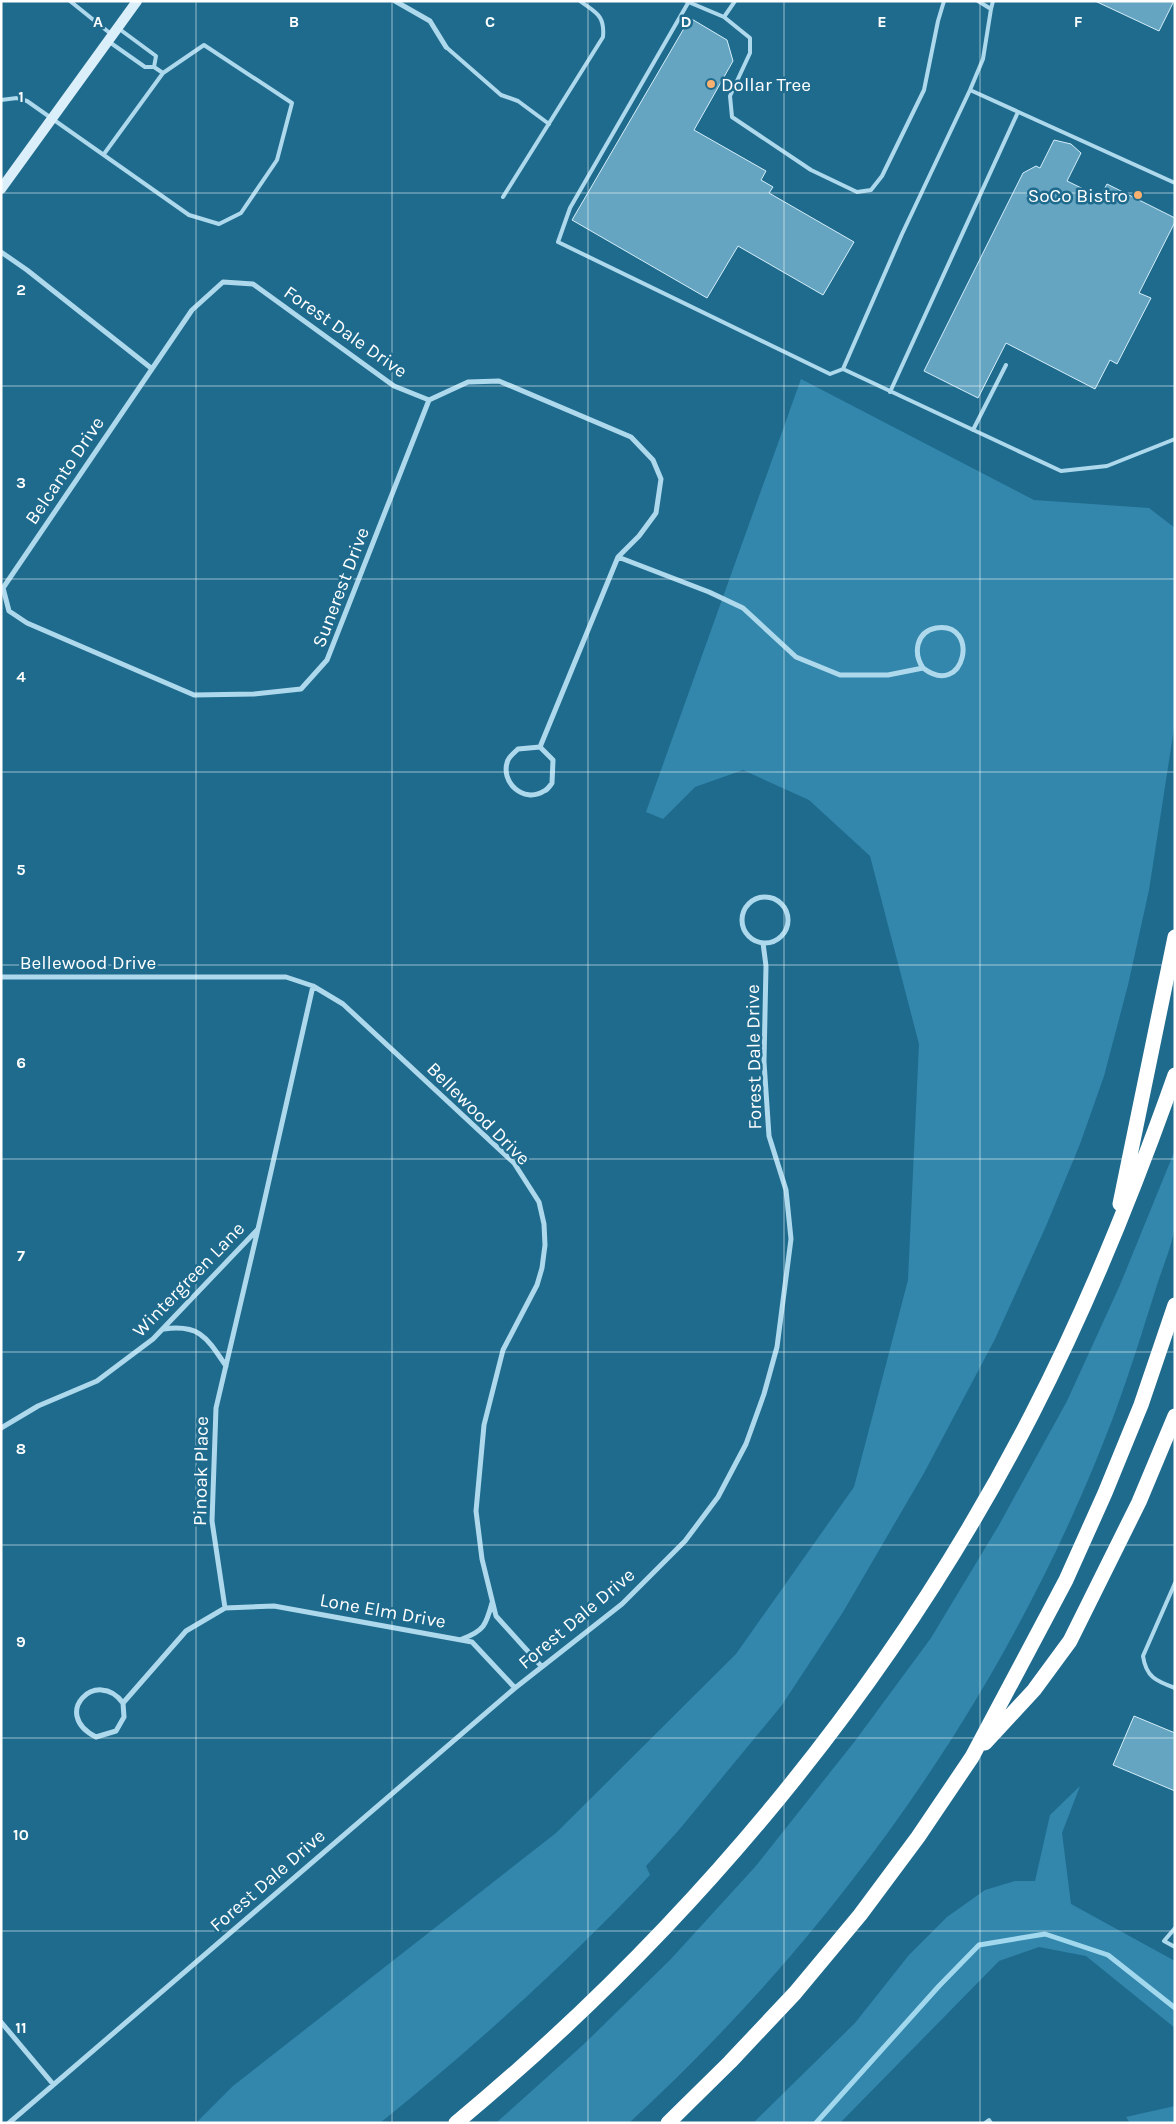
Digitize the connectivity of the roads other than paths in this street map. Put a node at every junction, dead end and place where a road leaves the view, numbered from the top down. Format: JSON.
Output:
{"nodes":[{"id":1,"x":70,"y":1,"type":"edge"},
{"id":2,"x":137,"y":1,"type":"edge"},
{"id":3,"x":395,"y":1,"type":"edge"},
{"id":4,"x":580,"y":1,"type":"edge"},
{"id":5,"x":735,"y":1,"type":"edge"},
{"id":6,"x":944,"y":1,"type":"edge"},
{"id":7,"x":978,"y":1,"type":"edge"},
{"id":8,"x":993,"y":1,"type":"edge"},
{"id":9,"x":687,"y":2,"type":"edge"},
{"id":10,"x":991,"y":9,"type":"junction"},
{"id":11,"x":724,"y":17,"type":"junction"},
{"id":12,"x":113,"y":35,"type":"junction"},
{"id":13,"x":446,"y":47,"type":"joint"},
{"id":14,"x":154,"y":67,"type":"junction"},
{"id":15,"x":163,"y":73,"type":"junction"},
{"id":16,"x":970,"y":90,"type":"junction"},
{"id":17,"x":1,"y":100,"type":"edge"},
{"id":18,"x":1018,"y":112,"type":"junction"},
{"id":19,"x":53,"y":117,"type":"junction"},
{"id":20,"x":549,"y":124,"type":"junction"},
{"id":21,"x":104,"y":154,"type":"junction"},
{"id":22,"x":1175,"y":183,"type":"edge"},
{"id":23,"x":1,"y":189,"type":"edge"},
{"id":24,"x":503,"y":197,"type":"dead end"},
{"id":25,"x":1,"y":252,"type":"edge"},
{"id":26,"x":1006,"y":365,"type":"dead end"},
{"id":27,"x":151,"y":368,"type":"junction"},
{"id":28,"x":843,"y":369,"type":"junction"},
{"id":29,"x":890,"y":392,"type":"junction"},
{"id":30,"x":429,"y":400,"type":"junction"},
{"id":31,"x":973,"y":430,"type":"junction"},
{"id":32,"x":1175,"y":439,"type":"edge"},
{"id":33,"x":618,"y":557,"type":"junction"},
{"id":34,"x":3,"y":588,"type":"joint"},
{"id":35,"x":923,"y":668,"type":"junction"},
{"id":36,"x":540,"y":747,"type":"junction"},
{"id":37,"x":1175,"y":937,"type":"edge"},
{"id":38,"x":763,"y":943,"type":"junction"},
{"id":39,"x":1,"y":977,"type":"edge"},
{"id":40,"x":313,"y":986,"type":"junction"},
{"id":41,"x":1175,"y":1075,"type":"edge"},
{"id":42,"x":258,"y":1229,"type":"junction"},
{"id":43,"x":1112,"y":1245,"type":"junction"},
{"id":44,"x":1175,"y":1305,"type":"edge"},
{"id":45,"x":163,"y":1330,"type":"junction"},
{"id":46,"x":226,"y":1366,"type":"junction"},
{"id":47,"x":1175,"y":1416,"type":"edge"},
{"id":48,"x":1,"y":1428,"type":"edge"},
{"id":49,"x":1175,"y":1583,"type":"edge"},
{"id":50,"x":492,"y":1602,"type":"junction"},
{"id":51,"x":225,"y":1608,"type":"junction"},
{"id":52,"x":460,"y":1640,"type":"junction"},
{"id":53,"x":542,"y":1667,"type":"junction"},
{"id":54,"x":516,"y":1688,"type":"junction"},
{"id":55,"x":1175,"y":1688,"type":"edge"},
{"id":56,"x":122,"y":1703,"type":"junction"},
{"id":57,"x":972,"y":1757,"type":"junction"},
{"id":58,"x":1175,"y":1928,"type":"edge"},
{"id":59,"x":1175,"y":1947,"type":"edge"},
{"id":60,"x":1,"y":2022,"type":"edge"},
{"id":61,"x":53,"y":2084,"type":"junction"},
{"id":62,"x":9,"y":2123,"type":"edge"},
{"id":63,"x":456,"y":2123,"type":"edge"},
{"id":64,"x":668,"y":2123,"type":"edge"},
{"id":65,"x":985,"y":2123,"type":"edge"},
{"id":66,"x":991,"y":2123,"type":"edge"}],
"edges":[{"from":1,"to":12,"type":"lane"},
{"from":2,"to":12,"type":"main road"},
{"from":3,"to":13,"type":"street"},
{"from":4,"to":20,"type":"lane"},
{"from":5,"to":11,"type":"lane"},
{"from":6,"to":11,"type":"lane"},
{"from":7,"to":10,"type":"lane"},
{"from":8,"to":10,"type":"lane"},
{"from":9,"to":11,"type":"lane"},
{"from":9,"to":28,"type":"lane"},
{"from":10,"to":16,"type":"lane"},
{"from":12,"to":14,"type":"lane"},
{"from":12,"to":14,"type":"lane"},
{"from":12,"to":19,"type":"main road"},
{"from":13,"to":20,"type":"lane"},
{"from":14,"to":15,"type":"lane"},
{"from":15,"to":21,"type":"lane"},
{"from":15,"to":21,"type":"lane"},
{"from":16,"to":18,"type":"lane"},
{"from":16,"to":28,"type":"lane"},
{"from":17,"to":19,"type":"lane"},
{"from":18,"to":22,"type":"lane"},
{"from":18,"to":29,"type":"lane"},
{"from":19,"to":21,"type":"lane"},
{"from":19,"to":23,"type":"main road"},
{"from":20,"to":24,"type":"lane"},
{"from":25,"to":27,"type":"street"},
{"from":26,"to":31,"type":"lane"},
{"from":27,"to":30,"type":"street","name":"Forest Dale Drive"},
{"from":27,"to":34,"type":"street","name":"Belcanto Drive"},
{"from":28,"to":29,"type":"lane"},
{"from":29,"to":31,"type":"lane"},
{"from":30,"to":33,"type":"street"},
{"from":30,"to":34,"type":"street","name":"Sunerest Drive"},
{"from":31,"to":32,"type":"lane"},
{"from":33,"to":35,"type":"street"},
{"from":33,"to":36,"type":"street"},
{"from":35,"to":35,"type":"street"},
{"from":36,"to":36,"type":"street"},
{"from":37,"to":43,"type":"highway"},
{"from":38,"to":38,"type":"street"},
{"from":38,"to":53,"type":"street","name":"Forest Dale Drive"},
{"from":39,"to":40,"type":"street","name":"Bellewood Drive"},
{"from":40,"to":42,"type":"street","name":"Wintergreen Lane"},
{"from":40,"to":50,"type":"street","name":"Bellewood Drive"},
{"from":41,"to":43,"type":"highway"},
{"from":42,"to":45,"type":"street","name":"Wintergreen Lane"},
{"from":42,"to":46,"type":"street","name":"Pinoak Place"},
{"from":43,"to":63,"type":"highway"},
{"from":44,"to":57,"type":"highway"},
{"from":45,"to":46,"type":"street"},
{"from":45,"to":48,"type":"street","name":"Wintergreen Lane"},
{"from":46,"to":51,"type":"street","name":"Pinoak Place"},
{"from":47,"to":57,"type":"highway"},
{"from":49,"to":55,"type":"lane"},
{"from":50,"to":52,"type":"street"},
{"from":50,"to":53,"type":"street","name":"Bellewood Drive"},
{"from":51,"to":52,"type":"street","name":"Lone Elm Drive"},
{"from":51,"to":56,"type":"street"},
{"from":52,"to":54,"type":"street","name":"Lone Elm Drive"},
{"from":53,"to":54,"type":"street","name":"Forest Dale Drive"},
{"from":54,"to":61,"type":"street","name":"Forest Dale Drive"},
{"from":56,"to":56,"type":"street"},
{"from":57,"to":64,"type":"highway"},
{"from":58,"to":59,"type":"lane"},
{"from":60,"to":61,"type":"street"},
{"from":61,"to":62,"type":"street","name":"Forest Dale Drive"},
{"from":65,"to":66,"type":"lane"}]}
